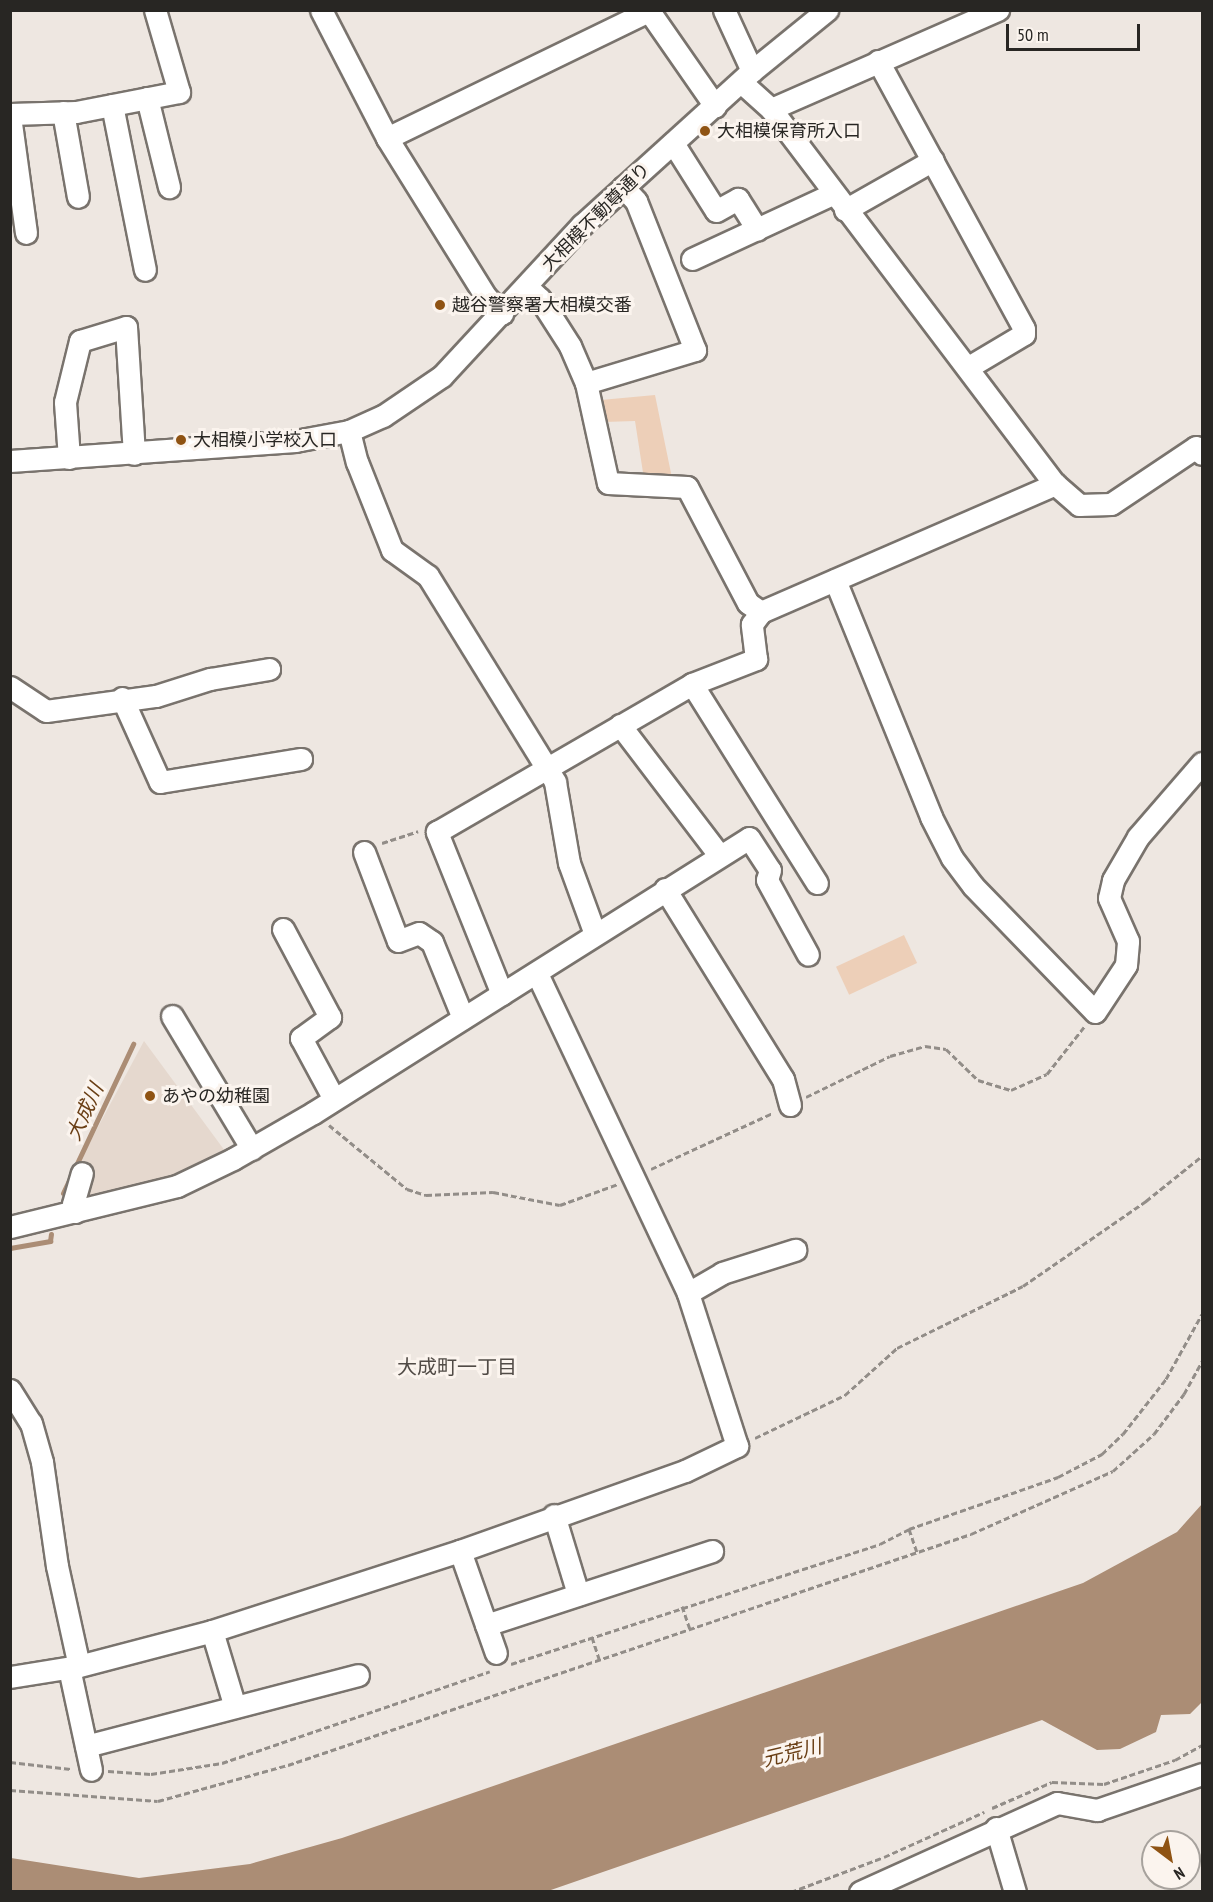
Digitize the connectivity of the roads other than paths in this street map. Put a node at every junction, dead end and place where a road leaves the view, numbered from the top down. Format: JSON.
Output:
{"nodes":[{"id":1,"x":155,"y":10,"type":"edge"},
{"id":2,"x":321,"y":10,"type":"edge"},
{"id":3,"x":724,"y":10,"type":"edge"},
{"id":4,"x":826,"y":10,"type":"edge"},
{"id":5,"x":998,"y":10,"type":"edge"},
{"id":6,"x":878,"y":61,"type":"junction"},
{"id":7,"x":746,"y":77,"type":"junction"},
{"id":8,"x":147,"y":98,"type":"junction"},
{"id":9,"x":112,"y":105,"type":"junction"},
{"id":10,"x":715,"y":106,"type":"junction"},
{"id":11,"x":771,"y":109,"type":"junction"},
{"id":12,"x":63,"y":112,"type":"junction"},
{"id":13,"x":10,"y":115,"type":"edge"},
{"id":14,"x":387,"y":138,"type":"junction"},
{"id":15,"x":673,"y":143,"type":"junction"},
{"id":16,"x":933,"y":160,"type":"junction"},
{"id":17,"x":169,"y":187,"type":"dead end"},
{"id":18,"x":623,"y":187,"type":"junction"},
{"id":19,"x":832,"y":194,"type":"junction"},
{"id":20,"x":78,"y":197,"type":"dead end"},
{"id":21,"x":845,"y":210,"type":"junction"},
{"id":22,"x":757,"y":230,"type":"junction"},
{"id":23,"x":26,"y":233,"type":"dead end"},
{"id":24,"x":692,"y":259,"type":"dead end"},
{"id":25,"x":145,"y":270,"type":"dead end"},
{"id":26,"x":527,"y":287,"type":"junction"},
{"id":27,"x":502,"y":314,"type":"junction"},
{"id":28,"x":967,"y":368,"type":"junction"},
{"id":29,"x":586,"y":383,"type":"junction"},
{"id":30,"x":349,"y":431,"type":"junction"},
{"id":31,"x":1200,"y":448,"type":"edge"},
{"id":32,"x":134,"y":454,"type":"junction"},
{"id":33,"x":69,"y":458,"type":"junction"},
{"id":34,"x":10,"y":461,"type":"edge"},
{"id":35,"x":1055,"y":484,"type":"junction"},
{"id":36,"x":835,"y":580,"type":"junction"},
{"id":37,"x":761,"y":612,"type":"junction"},
{"id":38,"x":269,"y":669,"type":"dead end"},
{"id":39,"x":692,"y":684,"type":"junction"},
{"id":40,"x":10,"y":687,"type":"edge"},
{"id":41,"x":122,"y":698,"type":"junction"},
{"id":42,"x":620,"y":725,"type":"junction"},
{"id":43,"x":301,"y":759,"type":"dead end"},
{"id":44,"x":1203,"y":763,"type":"edge"},
{"id":45,"x":547,"y":769,"type":"junction"},
{"id":46,"x":364,"y":852,"type":"road end"},
{"id":47,"x":719,"y":855,"type":"junction"},
{"id":48,"x":817,"y":883,"type":"dead end"},
{"id":49,"x":665,"y":889,"type":"junction"},
{"id":50,"x":283,"y":929,"type":"dead end"},
{"id":51,"x":596,"y":934,"type":"junction"},
{"id":52,"x":808,"y":956,"type":"dead end"},
{"id":53,"x":537,"y":973,"type":"junction"},
{"id":54,"x":502,"y":994,"type":"junction"},
{"id":55,"x":172,"y":1016,"type":"dead end"},
{"id":56,"x":464,"y":1018,"type":"junction"},
{"id":57,"x":334,"y":1100,"type":"junction"},
{"id":58,"x":790,"y":1105,"type":"road end"},
{"id":59,"x":252,"y":1149,"type":"junction"},
{"id":60,"x":82,"y":1173,"type":"dead end"},
{"id":61,"x":75,"y":1212,"type":"junction"},
{"id":62,"x":10,"y":1227,"type":"edge"},
{"id":63,"x":795,"y":1250,"type":"dead end"},
{"id":64,"x":688,"y":1293,"type":"junction"},
{"id":65,"x":10,"y":1390,"type":"edge"},
{"id":66,"x":554,"y":1515,"type":"junction"},
{"id":67,"x":460,"y":1551,"type":"junction"},
{"id":68,"x":712,"y":1551,"type":"dead end"},
{"id":69,"x":578,"y":1594,"type":"junction"},
{"id":70,"x":486,"y":1625,"type":"junction"},
{"id":71,"x":212,"y":1631,"type":"junction"},
{"id":72,"x":497,"y":1664,"type":"road end"},
{"id":73,"x":74,"y":1667,"type":"junction"},
{"id":74,"x":358,"y":1675,"type":"dead end"},
{"id":75,"x":10,"y":1677,"type":"edge"},
{"id":76,"x":235,"y":1707,"type":"junction"},
{"id":77,"x":86,"y":1746,"type":"junction"},
{"id":78,"x":91,"y":1770,"type":"road end"},
{"id":79,"x":1203,"y":1774,"type":"edge"},
{"id":80,"x":996,"y":1828,"type":"junction"},
{"id":81,"x":860,"y":1892,"type":"edge"},
{"id":82,"x":1015,"y":1892,"type":"edge"}],
"edges":[{"from":1,"to":8,"type":"street"},
{"from":2,"to":14,"type":"street"},
{"from":3,"to":7,"type":"street"},
{"from":4,"to":7,"type":"street","name":"大相模不動尊通り"},
{"from":5,"to":6,"type":"street"},
{"from":6,"to":11,"type":"street"},
{"from":6,"to":16,"type":"street"},
{"from":7,"to":10,"type":"street","name":"大相模不動尊通り"},
{"from":7,"to":11,"type":"street"},
{"from":8,"to":9,"type":"street"},
{"from":8,"to":17,"type":"street"},
{"from":9,"to":12,"type":"street"},
{"from":9,"to":25,"type":"street"},
{"from":10,"to":14,"type":"street"},
{"from":10,"to":15,"type":"street","name":"大相模不動尊通り"},
{"from":11,"to":19,"type":"street"},
{"from":12,"to":13,"type":"street"},
{"from":12,"to":20,"type":"street"},
{"from":13,"to":23,"type":"street"},
{"from":14,"to":27,"type":"street"},
{"from":15,"to":18,"type":"street","name":"大相模不動尊通り"},
{"from":15,"to":22,"type":"street"},
{"from":16,"to":21,"type":"street"},
{"from":16,"to":28,"type":"street"},
{"from":18,"to":26,"type":"street","name":"大相模不動尊通り"},
{"from":18,"to":29,"type":"street"},
{"from":19,"to":21,"type":"street"},
{"from":19,"to":22,"type":"street"},
{"from":21,"to":28,"type":"street"},
{"from":22,"to":24,"type":"street"},
{"from":26,"to":27,"type":"street","name":"大相模不動尊通り"},
{"from":26,"to":29,"type":"street"},
{"from":27,"to":30,"type":"street","name":"大相模不動尊通り"},
{"from":28,"to":35,"type":"street"},
{"from":29,"to":37,"type":"street"},
{"from":30,"to":32,"type":"street","name":"大相模不動尊通り"},
{"from":30,"to":45,"type":"street"},
{"from":31,"to":35,"type":"street"},
{"from":32,"to":33,"type":"street","name":"大相模不動尊通り"},
{"from":32,"to":33,"type":"street"},
{"from":33,"to":34,"type":"street","name":"大相模不動尊通り"},
{"from":35,"to":36,"type":"street"},
{"from":36,"to":37,"type":"street"},
{"from":36,"to":44,"type":"street"},
{"from":37,"to":39,"type":"street"},
{"from":38,"to":41,"type":"street"},
{"from":39,"to":42,"type":"street"},
{"from":39,"to":48,"type":"street"},
{"from":40,"to":41,"type":"street"},
{"from":41,"to":43,"type":"street"},
{"from":42,"to":45,"type":"street"},
{"from":42,"to":47,"type":"street"},
{"from":45,"to":51,"type":"street"},
{"from":45,"to":54,"type":"street"},
{"from":46,"to":56,"type":"street"},
{"from":47,"to":49,"type":"street"},
{"from":47,"to":52,"type":"street"},
{"from":49,"to":51,"type":"street"},
{"from":49,"to":58,"type":"street"},
{"from":50,"to":57,"type":"street"},
{"from":51,"to":53,"type":"street"},
{"from":53,"to":54,"type":"street"},
{"from":53,"to":64,"type":"street"},
{"from":54,"to":56,"type":"street"},
{"from":55,"to":59,"type":"street"},
{"from":56,"to":57,"type":"street"},
{"from":57,"to":59,"type":"street"},
{"from":59,"to":61,"type":"street"},
{"from":60,"to":61,"type":"street"},
{"from":61,"to":62,"type":"street"},
{"from":63,"to":64,"type":"street"},
{"from":64,"to":66,"type":"street"},
{"from":65,"to":73,"type":"street"},
{"from":66,"to":67,"type":"street"},
{"from":66,"to":69,"type":"street"},
{"from":67,"to":70,"type":"street"},
{"from":67,"to":71,"type":"street"},
{"from":68,"to":69,"type":"street"},
{"from":69,"to":70,"type":"street"},
{"from":70,"to":72,"type":"street"},
{"from":71,"to":73,"type":"street"},
{"from":71,"to":76,"type":"street"},
{"from":73,"to":75,"type":"street"},
{"from":73,"to":77,"type":"street"},
{"from":74,"to":76,"type":"street"},
{"from":76,"to":77,"type":"street"},
{"from":77,"to":78,"type":"street"},
{"from":79,"to":80,"type":"street"},
{"from":80,"to":81,"type":"street"},
{"from":80,"to":82,"type":"street"}]}
